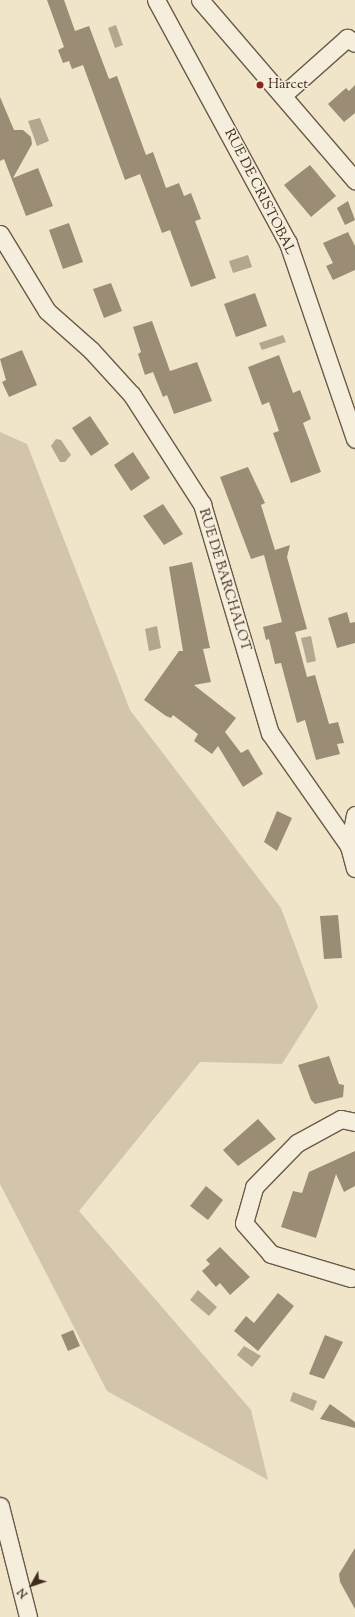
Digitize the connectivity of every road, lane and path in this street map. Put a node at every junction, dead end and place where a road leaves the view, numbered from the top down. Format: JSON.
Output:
{"nodes":[{"id":1,"x":156,"y":0,"type":"edge"},
{"id":2,"x":200,"y":0,"type":"edge"},
{"id":3,"x":355,"y":43,"type":"edge"},
{"id":4,"x":283,"y":95,"type":"junction"},
{"id":5,"x":355,"y":180,"type":"edge"},
{"id":6,"x":0,"y":234,"type":"edge"},
{"id":7,"x":355,"y":439,"type":"edge"},
{"id":8,"x":355,"y":816,"type":"edge"},
{"id":9,"x":349,"y":846,"type":"junction"},
{"id":10,"x":355,"y":868,"type":"edge"},
{"id":11,"x":355,"y":1122,"type":"edge"},
{"id":12,"x":351,"y":1278,"type":"dead end"},
{"id":13,"x":0,"y":1506,"type":"edge"},
{"id":14,"x":28,"y":1617,"type":"edge"}],
"edges":[{"from":1,"to":7,"type":"street","name":"RUE DE CRISTOBAL"},
{"from":2,"to":4,"type":"street"},
{"from":3,"to":4,"type":"street"},
{"from":4,"to":5,"type":"street"},
{"from":6,"to":9,"type":"street","name":"RUE DE BARCHALOT"},
{"from":8,"to":9,"type":"street"},
{"from":9,"to":10,"type":"street"},
{"from":11,"to":12,"type":"street"},
{"from":13,"to":14,"type":"street"}]}
